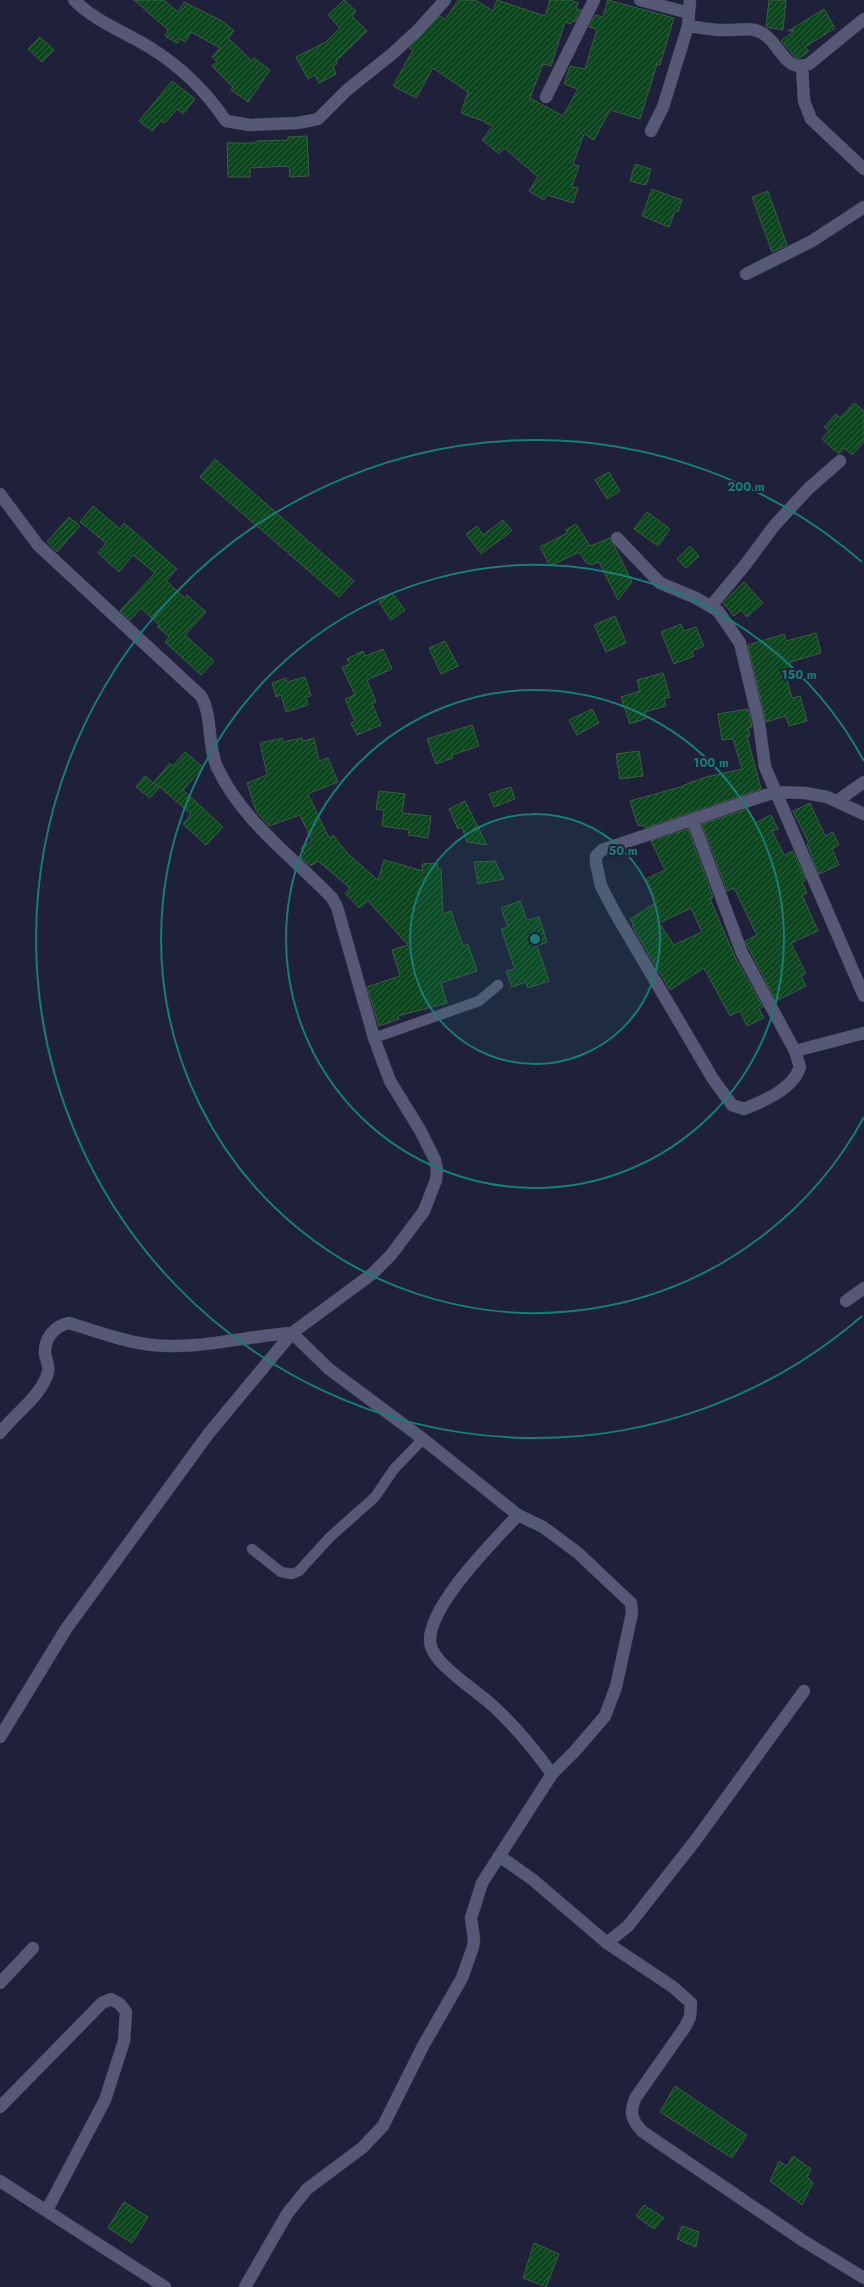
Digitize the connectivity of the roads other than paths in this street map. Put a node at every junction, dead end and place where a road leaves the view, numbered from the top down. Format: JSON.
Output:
{"nodes":[{"id":1,"x":74,"y":0,"type":"edge"},
{"id":2,"x":445,"y":0,"type":"edge"},
{"id":3,"x":594,"y":0,"type":"edge"},
{"id":4,"x":640,"y":0,"type":"edge"},
{"id":5,"x":690,"y":0,"type":"edge"},
{"id":6,"x":689,"y":13,"type":"junction"},
{"id":7,"x":864,"y":18,"type":"edge"},
{"id":8,"x":688,"y":26,"type":"junction"},
{"id":9,"x":802,"y":67,"type":"junction"},
{"id":10,"x":546,"y":97,"type":"dead end"},
{"id":11,"x":651,"y":131,"type":"dead end"},
{"id":12,"x":864,"y":169,"type":"edge"},
{"id":13,"x":864,"y":208,"type":"edge"},
{"id":14,"x":746,"y":274,"type":"dead end"},
{"id":15,"x":840,"y":461,"type":"dead end"},
{"id":16,"x":0,"y":494,"type":"edge"},
{"id":17,"x":617,"y":538,"type":"dead end"},
{"id":18,"x":711,"y":606,"type":"junction"},
{"id":19,"x":864,"y":782,"type":"edge"},
{"id":20,"x":775,"y":792,"type":"junction"},
{"id":21,"x":837,"y":801,"type":"junction"},
{"id":22,"x":864,"y":814,"type":"edge"},
{"id":23,"x":693,"y":821,"type":"junction"},
{"id":24,"x":498,"y":985,"type":"dead end"},
{"id":25,"x":864,"y":996,"type":"edge"},
{"id":26,"x":864,"y":1033,"type":"edge"},
{"id":27,"x":374,"y":1038,"type":"junction"},
{"id":28,"x":795,"y":1051,"type":"junction"},
{"id":29,"x":864,"y":1288,"type":"edge"},
{"id":30,"x":846,"y":1301,"type":"dead end"},
{"id":31,"x":292,"y":1333,"type":"junction"},
{"id":32,"x":0,"y":1433,"type":"edge"},
{"id":33,"x":422,"y":1439,"type":"junction"},
{"id":34,"x":518,"y":1515,"type":"junction"},
{"id":35,"x":252,"y":1549,"type":"dead end"},
{"id":36,"x":804,"y":1691,"type":"dead end"},
{"id":37,"x":0,"y":1736,"type":"edge"},
{"id":38,"x":552,"y":1774,"type":"junction"},
{"id":39,"x":499,"y":1856,"type":"junction"},
{"id":40,"x":607,"y":1943,"type":"junction"},
{"id":41,"x":32,"y":1948,"type":"dead end"},
{"id":42,"x":0,"y":1983,"type":"edge"},
{"id":43,"x":0,"y":2107,"type":"edge"},
{"id":44,"x":0,"y":2181,"type":"edge"},
{"id":45,"x":47,"y":2210,"type":"junction"},
{"id":46,"x":864,"y":2278,"type":"edge"},
{"id":47,"x":166,"y":2287,"type":"edge"},
{"id":48,"x":245,"y":2287,"type":"edge"}],
"edges":[{"from":1,"to":2,"type":"street"},
{"from":3,"to":10,"type":"street"},
{"from":4,"to":6,"type":"street"},
{"from":5,"to":6,"type":"street"},
{"from":6,"to":8,"type":"street"},
{"from":7,"to":9,"type":"street"},
{"from":8,"to":9,"type":"street"},
{"from":8,"to":11,"type":"street"},
{"from":9,"to":12,"type":"street"},
{"from":13,"to":14,"type":"street"},
{"from":15,"to":18,"type":"street"},
{"from":16,"to":27,"type":"street"},
{"from":17,"to":18,"type":"street"},
{"from":18,"to":20,"type":"street"},
{"from":19,"to":21,"type":"street"},
{"from":20,"to":21,"type":"street"},
{"from":20,"to":23,"type":"street"},
{"from":20,"to":25,"type":"street"},
{"from":21,"to":22,"type":"street"},
{"from":23,"to":28,"type":"street"},
{"from":23,"to":28,"type":"street"},
{"from":24,"to":27,"type":"lane"},
{"from":26,"to":28,"type":"street"},
{"from":27,"to":31,"type":"street"},
{"from":29,"to":30,"type":"street"},
{"from":31,"to":32,"type":"street"},
{"from":31,"to":33,"type":"street"},
{"from":31,"to":37,"type":"street"},
{"from":33,"to":34,"type":"street"},
{"from":33,"to":35,"type":"lane"},
{"from":34,"to":38,"type":"street"},
{"from":34,"to":38,"type":"street"},
{"from":36,"to":40,"type":"street"},
{"from":38,"to":39,"type":"street"},
{"from":39,"to":40,"type":"street"},
{"from":39,"to":48,"type":"street"},
{"from":40,"to":46,"type":"street"},
{"from":41,"to":42,"type":"street"},
{"from":43,"to":45,"type":"street"},
{"from":44,"to":45,"type":"street"},
{"from":45,"to":47,"type":"street"}]}
